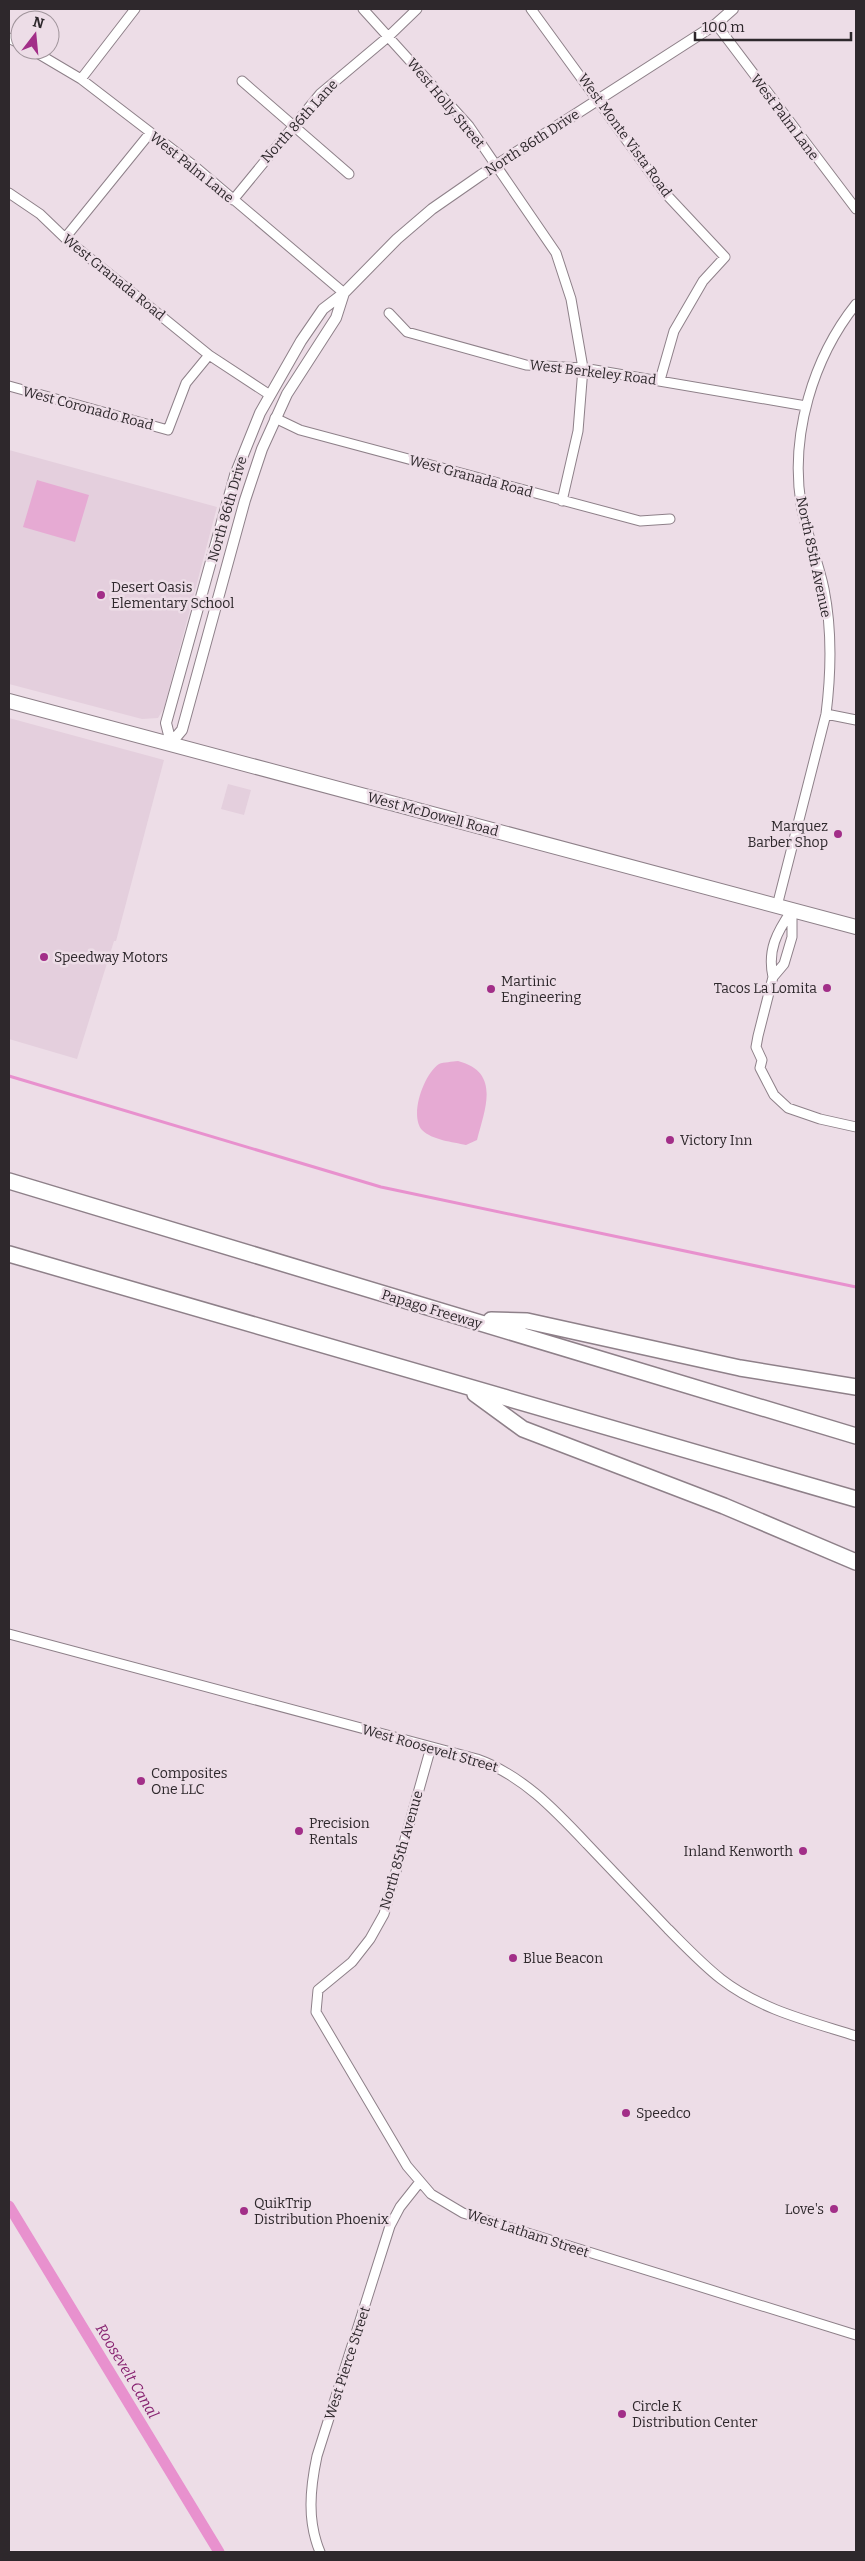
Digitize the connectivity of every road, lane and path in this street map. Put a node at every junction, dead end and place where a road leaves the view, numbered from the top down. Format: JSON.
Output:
{"nodes":[{"id":1,"x":135,"y":9,"type":"edge"},
{"id":2,"x":363,"y":9,"type":"edge"},
{"id":3,"x":417,"y":9,"type":"edge"},
{"id":4,"x":531,"y":9,"type":"edge"},
{"id":5,"x":733,"y":9,"type":"edge"},
{"id":6,"x":716,"y":24,"type":"junction"},
{"id":7,"x":389,"y":36,"type":"junction"},
{"id":8,"x":49,"y":60,"type":"edge"},
{"id":9,"x":81,"y":79,"type":"junction"},
{"id":10,"x":242,"y":81,"type":"dead end"},
{"id":11,"x":597,"y":100,"type":"junction"},
{"id":12,"x":293,"y":126,"type":"junction"},
{"id":13,"x":150,"y":133,"type":"junction"},
{"id":14,"x":496,"y":165,"type":"junction"},
{"id":15,"x":349,"y":174,"type":"dead end"},
{"id":16,"x":9,"y":193,"type":"edge"},
{"id":17,"x":232,"y":200,"type":"junction"},
{"id":18,"x":856,"y":209,"type":"edge"},
{"id":19,"x":65,"y":238,"type":"junction"},
{"id":20,"x":344,"y":293,"type":"junction"},
{"id":21,"x":856,"y":304,"type":"edge"},
{"id":22,"x":389,"y":313,"type":"dead end"},
{"id":23,"x":209,"y":355,"type":"junction"},
{"id":24,"x":583,"y":368,"type":"junction"},
{"id":25,"x":660,"y":380,"type":"junction"},
{"id":26,"x":9,"y":386,"type":"edge"},
{"id":27,"x":270,"y":395,"type":"junction"},
{"id":28,"x":806,"y":406,"type":"junction"},
{"id":29,"x":275,"y":418,"type":"junction"},
{"id":30,"x":241,"y":457,"type":"junction"},
{"id":31,"x":257,"y":463,"type":"junction"},
{"id":32,"x":562,"y":501,"type":"junction"},
{"id":33,"x":670,"y":519,"type":"dead end"},
{"id":34,"x":9,"y":700,"type":"edge"},
{"id":35,"x":826,"y":714,"type":"junction"},
{"id":36,"x":856,"y":720,"type":"edge"},
{"id":37,"x":171,"y":743,"type":"junction"},
{"id":38,"x":776,"y":906,"type":"junction"},
{"id":39,"x":792,"y":910,"type":"junction"},
{"id":40,"x":856,"y":927,"type":"edge"},
{"id":41,"x":774,"y":976,"type":"junction"},
{"id":42,"x":856,"y":1127,"type":"edge"},
{"id":43,"x":9,"y":1181,"type":"edge"},
{"id":44,"x":9,"y":1254,"type":"edge"},
{"id":45,"x":470,"y":1320,"type":"junction"},
{"id":46,"x":466,"y":1387,"type":"junction"},
{"id":47,"x":856,"y":1387,"type":"edge"},
{"id":48,"x":856,"y":1436,"type":"edge"},
{"id":49,"x":856,"y":1500,"type":"edge"},
{"id":50,"x":856,"y":1562,"type":"edge"},
{"id":51,"x":9,"y":1634,"type":"edge"},
{"id":52,"x":431,"y":1746,"type":"junction"},
{"id":53,"x":318,"y":1990,"type":"joint"},
{"id":54,"x":856,"y":2036,"type":"edge"},
{"id":55,"x":419,"y":2183,"type":"junction"},
{"id":56,"x":856,"y":2334,"type":"edge"},
{"id":57,"x":320,"y":2552,"type":"edge"}],
"edges":[{"from":1,"to":9,"type":"street"},
{"from":2,"to":7,"type":"street","name":"West Holly Street"},
{"from":3,"to":7,"type":"street","name":"North 86th Lane"},
{"from":4,"to":11,"type":"street","name":"West Monte Vista Road"},
{"from":5,"to":6,"type":"street","name":"North 86th Drive"},
{"from":6,"to":11,"type":"street","name":"North 86th Drive"},
{"from":6,"to":18,"type":"street","name":"West Palm Lane"},
{"from":7,"to":12,"type":"street","name":"North 86th Lane"},
{"from":7,"to":14,"type":"street","name":"West Holly Street"},
{"from":8,"to":9,"type":"street","name":"West Palm Lane"},
{"from":9,"to":13,"type":"street","name":"West Palm Lane"},
{"from":10,"to":12,"type":"street"},
{"from":11,"to":14,"type":"street","name":"North 86th Drive"},
{"from":11,"to":25,"type":"street","name":"West Monte Vista Road"},
{"from":12,"to":15,"type":"street"},
{"from":12,"to":17,"type":"street","name":"North 86th Lane"},
{"from":13,"to":17,"type":"street","name":"West Palm Lane"},
{"from":13,"to":19,"type":"street"},
{"from":14,"to":20,"type":"street","name":"North 86th Drive"},
{"from":14,"to":24,"type":"street","name":"West Holly Street"},
{"from":16,"to":19,"type":"street","name":"West Granada Road"},
{"from":17,"to":20,"type":"street","name":"West Palm Lane"},
{"from":19,"to":23,"type":"street","name":"West Granada Road"},
{"from":20,"to":27,"type":"street","name":"North 86th Drive"},
{"from":20,"to":29,"type":"street","name":"North 86th Drive"},
{"from":21,"to":28,"type":"street","name":"North 85th Avenue"},
{"from":22,"to":24,"type":"street","name":"West Berkeley Road"},
{"from":23,"to":26,"type":"street","name":"West Coronado Road"},
{"from":23,"to":27,"type":"street","name":"West Granada Road"},
{"from":24,"to":25,"type":"street","name":"West Berkeley Road"},
{"from":24,"to":32,"type":"street","name":"West Holly Street"},
{"from":25,"to":28,"type":"street","name":"West Berkeley Road"},
{"from":27,"to":30,"type":"street","name":"North 86th Drive"},
{"from":28,"to":35,"type":"street","name":"North 85th Avenue"},
{"from":29,"to":31,"type":"street","name":"North 86th Drive"},
{"from":29,"to":32,"type":"street","name":"West Granada Road"},
{"from":30,"to":31,"type":"street"},
{"from":30,"to":37,"type":"street","name":"North 86th Drive"},
{"from":31,"to":37,"type":"street","name":"North 86th Drive"},
{"from":32,"to":33,"type":"street","name":"West Granada Road"},
{"from":34,"to":37,"type":"main road","name":"West McDowell Road"},
{"from":35,"to":36,"type":"street"},
{"from":35,"to":38,"type":"street","name":"North 85th Avenue"},
{"from":37,"to":38,"type":"main road","name":"West McDowell Road"},
{"from":38,"to":39,"type":"main road","name":"West McDowell Road"},
{"from":39,"to":40,"type":"main road","name":"West McDowell Road"},
{"from":39,"to":41,"type":"street"},
{"from":39,"to":41,"type":"street"},
{"from":41,"to":42,"type":"street"},
{"from":43,"to":45,"type":"highway","name":"Papago Freeway"},
{"from":44,"to":46,"type":"highway"},
{"from":45,"to":47,"type":"highway"},
{"from":45,"to":48,"type":"highway","name":"Papago Freeway"},
{"from":46,"to":49,"type":"highway"},
{"from":46,"to":50,"type":"highway"},
{"from":51,"to":52,"type":"street","name":"West Roosevelt Street"},
{"from":52,"to":53,"type":"street","name":"North 85th Avenue"},
{"from":52,"to":54,"type":"street","name":"West Roosevelt Street"},
{"from":53,"to":55,"type":"street","name":"West Latham Street"},
{"from":55,"to":56,"type":"street","name":"West Latham Street"},
{"from":55,"to":57,"type":"street","name":"West Pierce Street"}]}
